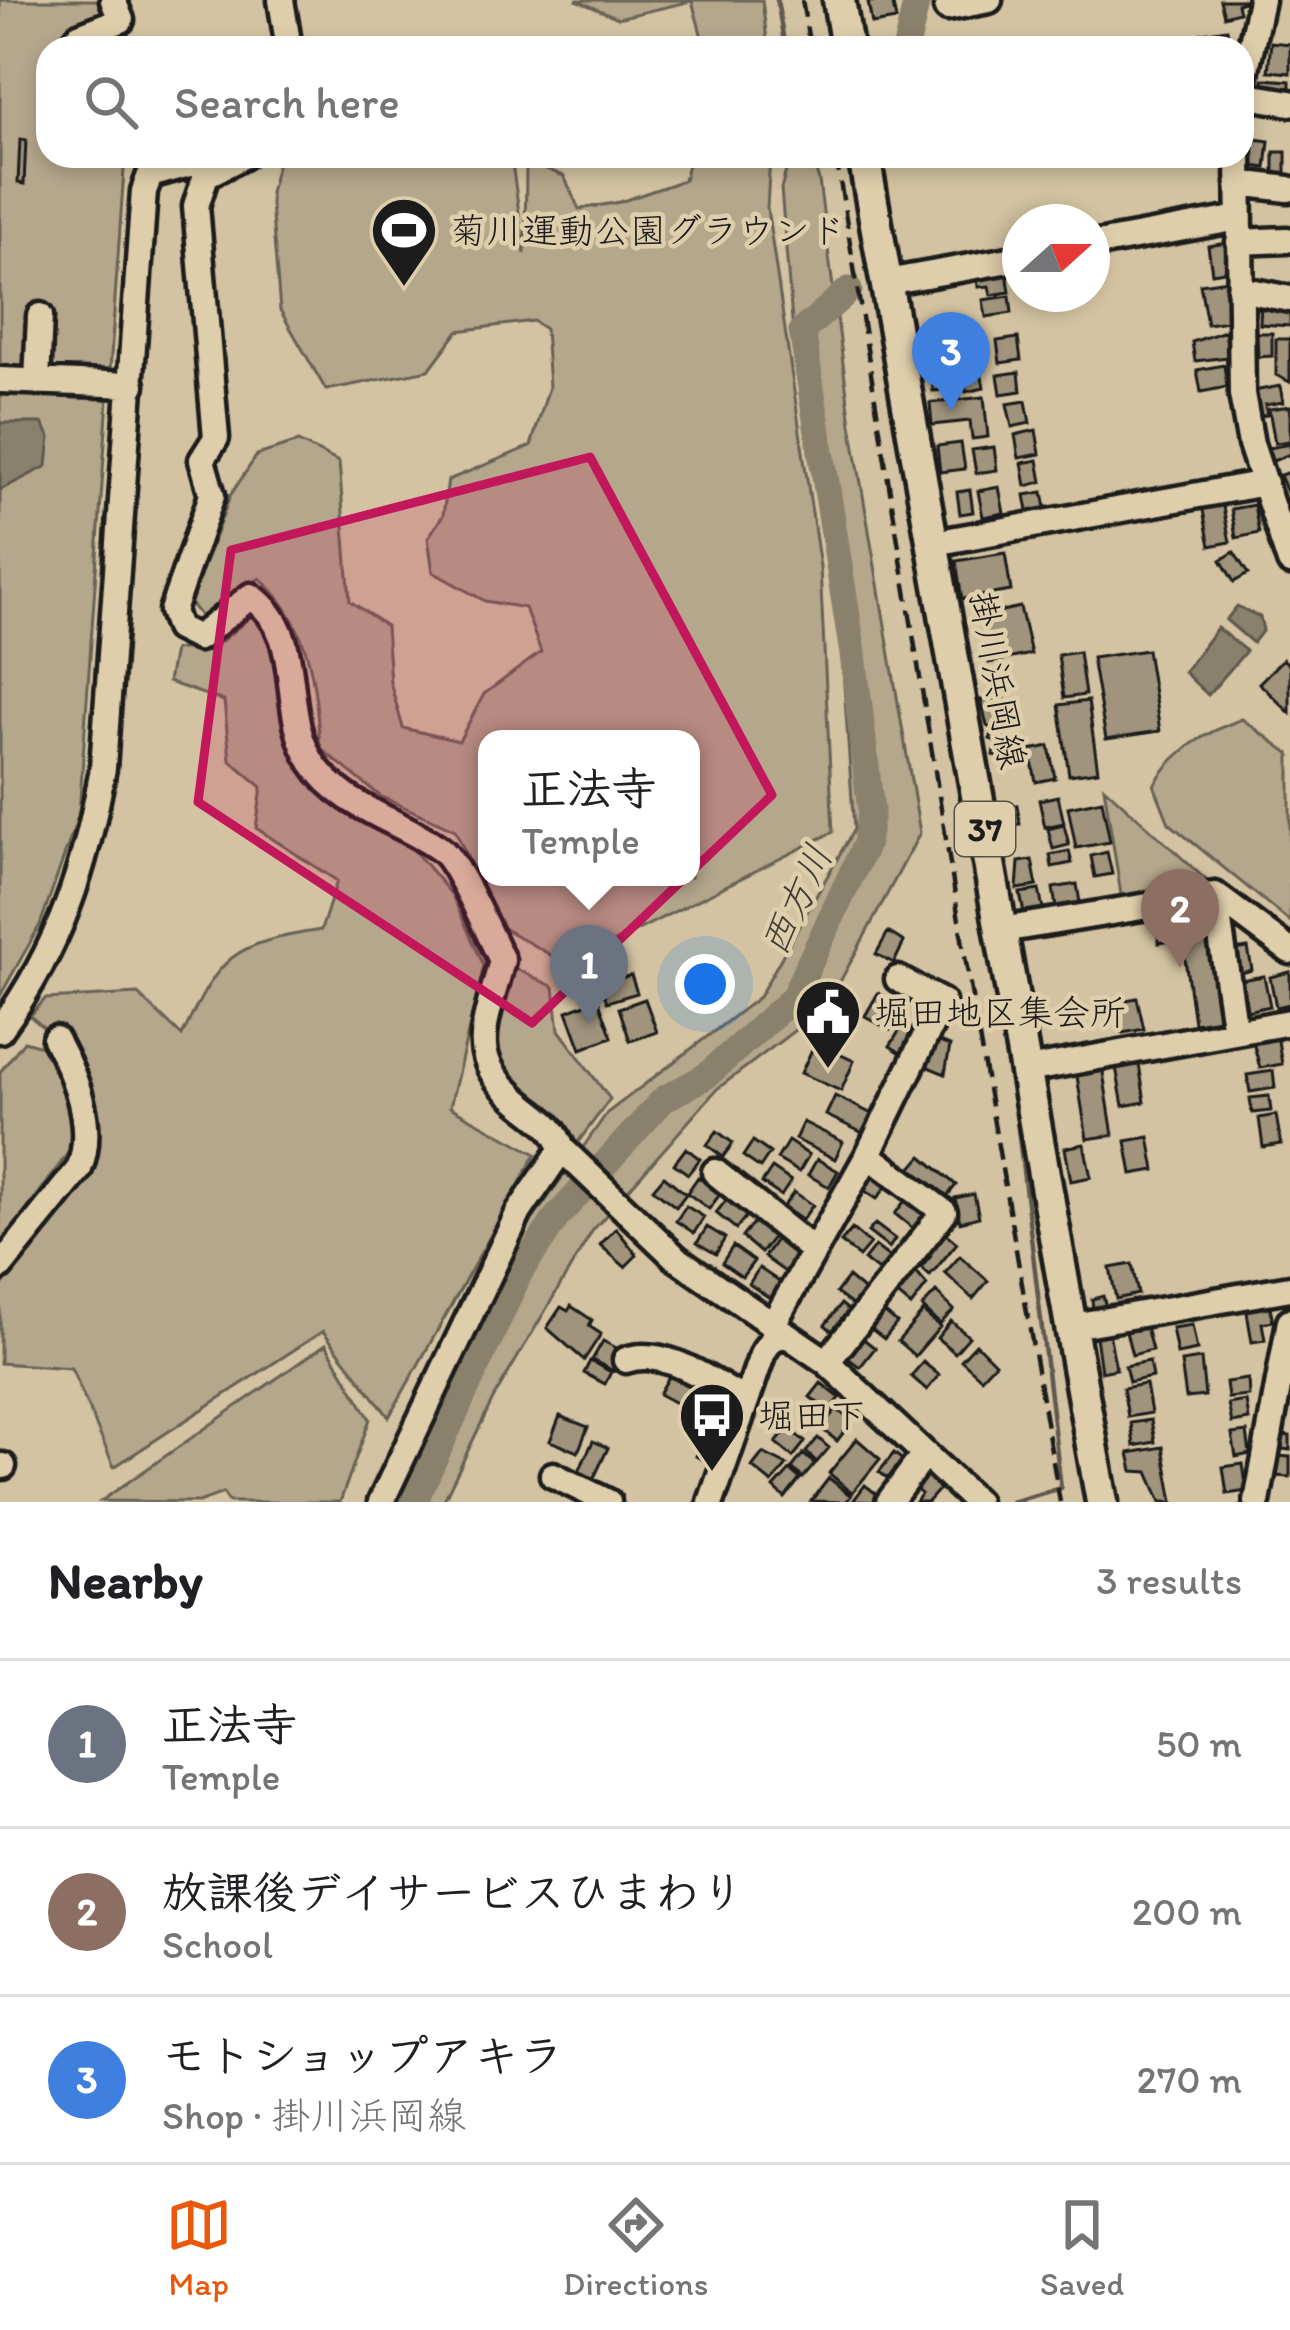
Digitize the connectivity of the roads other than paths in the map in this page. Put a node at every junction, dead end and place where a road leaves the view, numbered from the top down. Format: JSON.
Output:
{"nodes":[{"id":1,"x":113,"y":0,"type":"edge"},
{"id":2,"x":281,"y":0,"type":"edge"},
{"id":3,"x":839,"y":0,"type":"edge"},
{"id":4,"x":989,"y":0,"type":"edge"},
{"id":5,"x":1261,"y":0,"type":"edge"},
{"id":6,"x":947,"y":8,"type":"dead end"},
{"id":7,"x":79,"y":36,"type":"edge"},
{"id":8,"x":287,"y":36,"type":"edge"},
{"id":9,"x":845,"y":36,"type":"edge"},
{"id":10,"x":1254,"y":36,"type":"edge"},
{"id":11,"x":1254,"y":95,"type":"edge"},
{"id":12,"x":1290,"y":103,"type":"edge"},
{"id":13,"x":175,"y":168,"type":"edge"},
{"id":14,"x":220,"y":168,"type":"edge"},
{"id":15,"x":867,"y":168,"type":"edge"},
{"id":16,"x":1239,"y":168,"type":"edge"},
{"id":17,"x":1239,"y":184,"type":"junction"},
{"id":18,"x":1288,"y":189,"type":"edge"},
{"id":19,"x":1239,"y":230,"type":"junction"},
{"id":20,"x":1287,"y":240,"type":"edge"},
{"id":21,"x":1110,"y":243,"type":"edge"},
{"id":22,"x":1002,"y":261,"type":"edge"},
{"id":23,"x":886,"y":282,"type":"junction"},
{"id":24,"x":1240,"y":289,"type":"junction"},
{"id":25,"x":1290,"y":299,"type":"edge"},
{"id":26,"x":40,"y":316,"type":"dead end"},
{"id":27,"x":0,"y":380,"type":"edge"},
{"id":28,"x":37,"y":382,"type":"junction"},
{"id":29,"x":132,"y":386,"type":"junction"},
{"id":30,"x":1265,"y":483,"type":"junction"},
{"id":31,"x":934,"y":543,"type":"junction"},
{"id":32,"x":1290,"y":562,"type":"edge"},
{"id":33,"x":1215,"y":895,"type":"junction"},
{"id":34,"x":1002,"y":929,"type":"junction"},
{"id":35,"x":1290,"y":951,"type":"edge"},
{"id":36,"x":898,"y":980,"type":"dead end"},
{"id":37,"x":1290,"y":1022,"type":"edge"},
{"id":38,"x":1234,"y":1027,"type":"junction"},
{"id":39,"x":0,"y":1028,"type":"edge"},
{"id":40,"x":55,"y":1039,"type":"dead end"},
{"id":41,"x":1027,"y":1070,"type":"junction"},
{"id":42,"x":562,"y":1149,"type":"junction"},
{"id":43,"x":868,"y":1155,"type":"junction"},
{"id":44,"x":715,"y":1172,"type":"dead end"},
{"id":45,"x":814,"y":1251,"type":"junction"},
{"id":46,"x":0,"y":1267,"type":"edge"},
{"id":47,"x":1290,"y":1288,"type":"edge"},
{"id":48,"x":1073,"y":1326,"type":"junction"},
{"id":49,"x":779,"y":1330,"type":"junction"},
{"id":50,"x":1288,"y":1334,"type":"edge"},
{"id":51,"x":626,"y":1360,"type":"dead end"},
{"id":52,"x":827,"y":1362,"type":"junction"},
{"id":53,"x":746,"y":1401,"type":"junction"},
{"id":54,"x":924,"y":1455,"type":"junction"},
{"id":55,"x":553,"y":1474,"type":"dead end"},
{"id":56,"x":381,"y":1502,"type":"edge"},
{"id":57,"x":608,"y":1502,"type":"edge"},
{"id":58,"x":711,"y":1502,"type":"edge"},
{"id":59,"x":889,"y":1502,"type":"edge"},
{"id":60,"x":974,"y":1502,"type":"edge"},
{"id":61,"x":1101,"y":1502,"type":"edge"},
{"id":62,"x":1257,"y":1502,"type":"edge"}],
"edges":[{"from":1,"to":7,"type":"street"},
{"from":2,"to":8,"type":"street"},
{"from":3,"to":9,"type":"main road"},
{"from":4,"to":6,"type":"street"},
{"from":5,"to":10,"type":"street"},
{"from":11,"to":12,"type":"street"},
{"from":13,"to":29,"type":"street"},
{"from":14,"to":42,"type":"street"},
{"from":15,"to":23,"type":"main road","name":"掛川浜岡線","number":"37"},
{"from":16,"to":17,"type":"street"},
{"from":17,"to":18,"type":"street"},
{"from":17,"to":19,"type":"street"},
{"from":19,"to":20,"type":"street"},
{"from":19,"to":21,"type":"street"},
{"from":19,"to":24,"type":"street"},
{"from":22,"to":23,"type":"street"},
{"from":23,"to":31,"type":"main road","name":"掛川浜岡線","number":"37"},
{"from":24,"to":25,"type":"street"},
{"from":24,"to":30,"type":"street"},
{"from":26,"to":28,"type":"street"},
{"from":27,"to":28,"type":"street"},
{"from":28,"to":29,"type":"street"},
{"from":29,"to":39,"type":"street"},
{"from":30,"to":31,"type":"street"},
{"from":30,"to":32,"type":"street"},
{"from":31,"to":34,"type":"main road","name":"掛川浜岡線","number":"37"},
{"from":33,"to":34,"type":"street"},
{"from":33,"to":35,"type":"street"},
{"from":33,"to":38,"type":"street"},
{"from":34,"to":41,"type":"main road","name":"掛川浜岡線","number":"37"},
{"from":36,"to":43,"type":"street"},
{"from":37,"to":38,"type":"street"},
{"from":38,"to":41,"type":"street"},
{"from":40,"to":46,"type":"street"},
{"from":41,"to":48,"type":"main road","name":"掛川浜岡線","number":"37"},
{"from":42,"to":49,"type":"street"},
{"from":42,"to":56,"type":"street"},
{"from":43,"to":45,"type":"street"},
{"from":43,"to":52,"type":"street"},
{"from":44,"to":45,"type":"street"},
{"from":45,"to":49,"type":"street"},
{"from":47,"to":48,"type":"street"},
{"from":48,"to":61,"type":"main road","name":"掛川浜岡線","number":"37"},
{"from":49,"to":52,"type":"street"},
{"from":49,"to":53,"type":"street"},
{"from":50,"to":62,"type":"street"},
{"from":51,"to":53,"type":"street"},
{"from":52,"to":54,"type":"street"},
{"from":53,"to":58,"type":"street"},
{"from":54,"to":59,"type":"street"},
{"from":54,"to":60,"type":"street"},
{"from":55,"to":57,"type":"street"}]}
